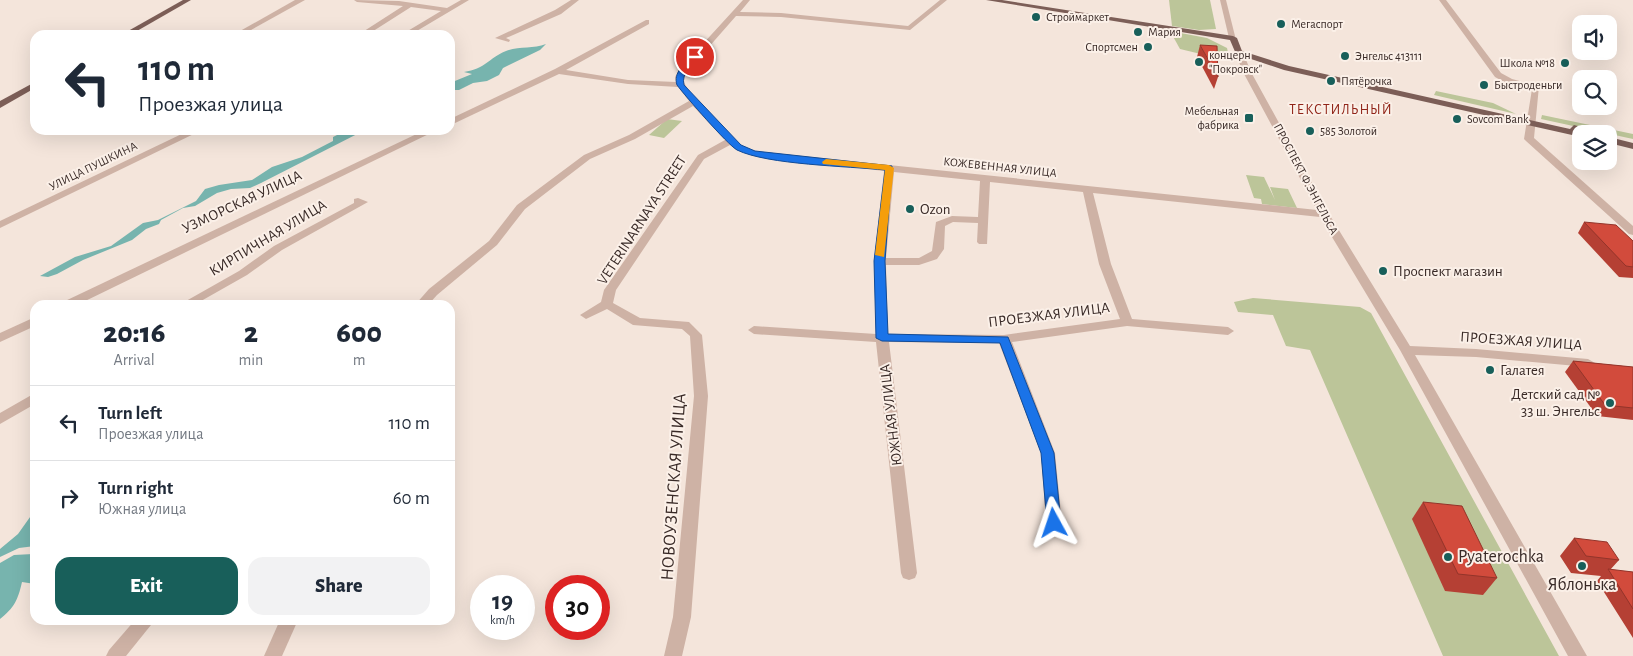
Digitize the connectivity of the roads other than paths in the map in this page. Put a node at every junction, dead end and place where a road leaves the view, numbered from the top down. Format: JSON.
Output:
{"nodes":[{"id":1,"x":188,"y":0,"type":"edge"},
{"id":2,"x":302,"y":0,"type":"edge"},
{"id":3,"x":357,"y":0,"type":"edge"},
{"id":4,"x":417,"y":0,"type":"edge"},
{"id":5,"x":466,"y":0,"type":"edge"},
{"id":6,"x":576,"y":0,"type":"edge"},
{"id":7,"x":747,"y":0,"type":"edge"},
{"id":8,"x":944,"y":0,"type":"edge"},
{"id":9,"x":989,"y":0,"type":"edge"},
{"id":10,"x":1223,"y":0,"type":"edge"},
{"id":11,"x":1442,"y":0,"type":"edge"},
{"id":12,"x":408,"y":6,"type":"junction"},
{"id":13,"x":448,"y":10,"type":"junction"},
{"id":14,"x":734,"y":14,"type":"junction"},
{"id":15,"x":646,"y":22,"type":"dead end"},
{"id":16,"x":134,"y":30,"type":"edge"},
{"id":17,"x":246,"y":30,"type":"edge"},
{"id":18,"x":370,"y":30,"type":"edge"},
{"id":19,"x":414,"y":30,"type":"edge"},
{"id":20,"x":506,"y":40,"type":"dead end"},
{"id":21,"x":1236,"y":45,"type":"junction"},
{"id":22,"x":558,"y":71,"type":"junction"},
{"id":23,"x":680,"y":85,"type":"junction"},
{"id":24,"x":30,"y":88,"type":"edge"},
{"id":25,"x":695,"y":101,"type":"junction"},
{"id":26,"x":0,"y":105,"type":"edge"},
{"id":27,"x":455,"y":120,"type":"edge"},
{"id":28,"x":1531,"y":120,"type":"junction"},
{"id":29,"x":1572,"y":128,"type":"edge"},
{"id":30,"x":1572,"y":131,"type":"edge"},
{"id":31,"x":187,"y":135,"type":"edge"},
{"id":32,"x":422,"y":135,"type":"edge"},
{"id":33,"x":1617,"y":138,"type":"edge"},
{"id":34,"x":732,"y":140,"type":"junction"},
{"id":35,"x":1633,"y":141,"type":"edge"},
{"id":36,"x":1617,"y":142,"type":"edge"},
{"id":37,"x":1633,"y":146,"type":"edge"},
{"id":38,"x":889,"y":168,"type":"junction"},
{"id":39,"x":985,"y":178,"type":"junction"},
{"id":40,"x":1087,"y":189,"type":"junction"},
{"id":41,"x":358,"y":201,"type":"dead end"},
{"id":42,"x":1324,"y":214,"type":"junction"},
{"id":43,"x":984,"y":220,"type":"junction"},
{"id":44,"x":0,"y":225,"type":"edge"},
{"id":45,"x":1633,"y":232,"type":"edge"},
{"id":46,"x":983,"y":242,"type":"dead end"},
{"id":47,"x":880,"y":261,"type":"junction"},
{"id":48,"x":77,"y":300,"type":"edge"},
{"id":49,"x":194,"y":300,"type":"edge"},
{"id":50,"x":425,"y":300,"type":"edge"},
{"id":51,"x":607,"y":304,"type":"junction"},
{"id":52,"x":586,"y":315,"type":"dead end"},
{"id":53,"x":1127,"y":322,"type":"junction"},
{"id":54,"x":30,"y":323,"type":"edge"},
{"id":55,"x":754,"y":330,"type":"dead end"},
{"id":56,"x":1228,"y":331,"type":"dead end"},
{"id":57,"x":0,"y":338,"type":"edge"},
{"id":58,"x":882,"y":338,"type":"junction"},
{"id":59,"x":1004,"y":339,"type":"junction"},
{"id":60,"x":1406,"y":350,"type":"junction"},
{"id":61,"x":1605,"y":364,"type":"edge"},
{"id":62,"x":30,"y":399,"type":"edge"},
{"id":63,"x":30,"y":400,"type":"edge"},
{"id":64,"x":0,"y":409,"type":"edge"},
{"id":65,"x":0,"y":419,"type":"edge"},
{"id":66,"x":1054,"y":523,"type":"dead end"},
{"id":67,"x":909,"y":573,"type":"dead end"},
{"id":68,"x":142,"y":625,"type":"edge"},
{"id":69,"x":287,"y":625,"type":"edge"},
{"id":70,"x":115,"y":656,"type":"edge"},
{"id":71,"x":273,"y":656,"type":"edge"},
{"id":72,"x":673,"y":656,"type":"edge"},
{"id":73,"x":1578,"y":656,"type":"edge"}],
"edges":[{"from":1,"to":16,"type":"main road"},
{"from":2,"to":17,"type":"street"},
{"from":3,"to":12,"type":"street"},
{"from":4,"to":12,"type":"street"},
{"from":5,"to":13,"type":"street"},
{"from":6,"to":20,"type":"street"},
{"from":7,"to":14,"type":"street"},
{"from":8,"to":14,"type":"street"},
{"from":9,"to":21,"type":"main road"},
{"from":10,"to":21,"type":"street","name":"ПРОСПЕКТ Ф.ЭНГЕЛЬСА"},
{"from":11,"to":28,"type":"street"},
{"from":12,"to":13,"type":"street"},
{"from":12,"to":18,"type":"street"},
{"from":13,"to":19,"type":"street"},
{"from":14,"to":23,"type":"street"},
{"from":15,"to":22,"type":"street"},
{"from":21,"to":28,"type":"main road"},
{"from":21,"to":42,"type":"street","name":"ПРОСПЕКТ Ф.ЭНГЕЛЬСА"},
{"from":22,"to":23,"type":"street"},
{"from":22,"to":27,"type":"street"},
{"from":23,"to":25,"type":"street","name":"КОЖЕВЕННАЯ УЛИЦА"},
{"from":24,"to":26,"type":"main road"},
{"from":25,"to":34,"type":"street","name":"КОЖЕВЕННАЯ УЛИЦА"},
{"from":25,"to":50,"type":"street"},
{"from":28,"to":29,"type":"main road"},
{"from":28,"to":30,"type":"main road"},
{"from":28,"to":45,"type":"street"},
{"from":31,"to":44,"type":"street","name":"УЛИЦА ПУШКИНА"},
{"from":32,"to":48,"type":"street","name":"УЗМОРСКАЯ УЛИЦА"},
{"from":33,"to":35,"type":"main road"},
{"from":34,"to":38,"type":"street","name":"КОЖЕВЕННАЯ УЛИЦА"},
{"from":34,"to":51,"type":"street","name":"VETERINARNAYA STREET"},
{"from":36,"to":37,"type":"main road"},
{"from":38,"to":39,"type":"street","name":"КОЖЕВЕННАЯ УЛИЦА"},
{"from":38,"to":47,"type":"street","name":"ЮЖНАЯ УЛИЦА"},
{"from":39,"to":40,"type":"street","name":"КОЖЕВЕННАЯ УЛИЦА"},
{"from":39,"to":43,"type":"street"},
{"from":40,"to":42,"type":"street","name":"КОЖЕВЕННАЯ УЛИЦА"},
{"from":40,"to":53,"type":"street"},
{"from":41,"to":49,"type":"street","name":"КИРПИЧНАЯ УЛИЦА"},
{"from":42,"to":60,"type":"street","name":"ПРОСПЕКТ Ф.ЭНГЕЛЬСА"},
{"from":43,"to":46,"type":"street"},
{"from":43,"to":47,"type":"street"},
{"from":47,"to":58,"type":"street","name":"ЮЖНАЯ УЛИЦА"},
{"from":51,"to":52,"type":"street"},
{"from":51,"to":72,"type":"street","name":"НОВОУЗЕНСКАЯ УЛИЦА"},
{"from":53,"to":56,"type":"street","name":"ПРОЕЗЖАЯ УЛИЦА"},
{"from":53,"to":59,"type":"street","name":"ПРОЕЗЖАЯ УЛИЦА"},
{"from":54,"to":57,"type":"street"},
{"from":55,"to":58,"type":"street","name":"ПРОЕЗЖАЯ УЛИЦА"},
{"from":58,"to":59,"type":"street","name":"ПРОЕЗЖАЯ УЛИЦА"},
{"from":58,"to":67,"type":"street","name":"ЮЖНАЯ УЛИЦА"},
{"from":59,"to":66,"type":"street"},
{"from":60,"to":61,"type":"street","name":"ПРОЕЗЖАЯ УЛИЦА"},
{"from":60,"to":73,"type":"street","name":"ПРОСПЕКТ Ф.ЭНГЕЛЬСА"},
{"from":62,"to":64,"type":"street"},
{"from":63,"to":65,"type":"street"},
{"from":68,"to":70,"type":"street"},
{"from":69,"to":71,"type":"street"}]}
